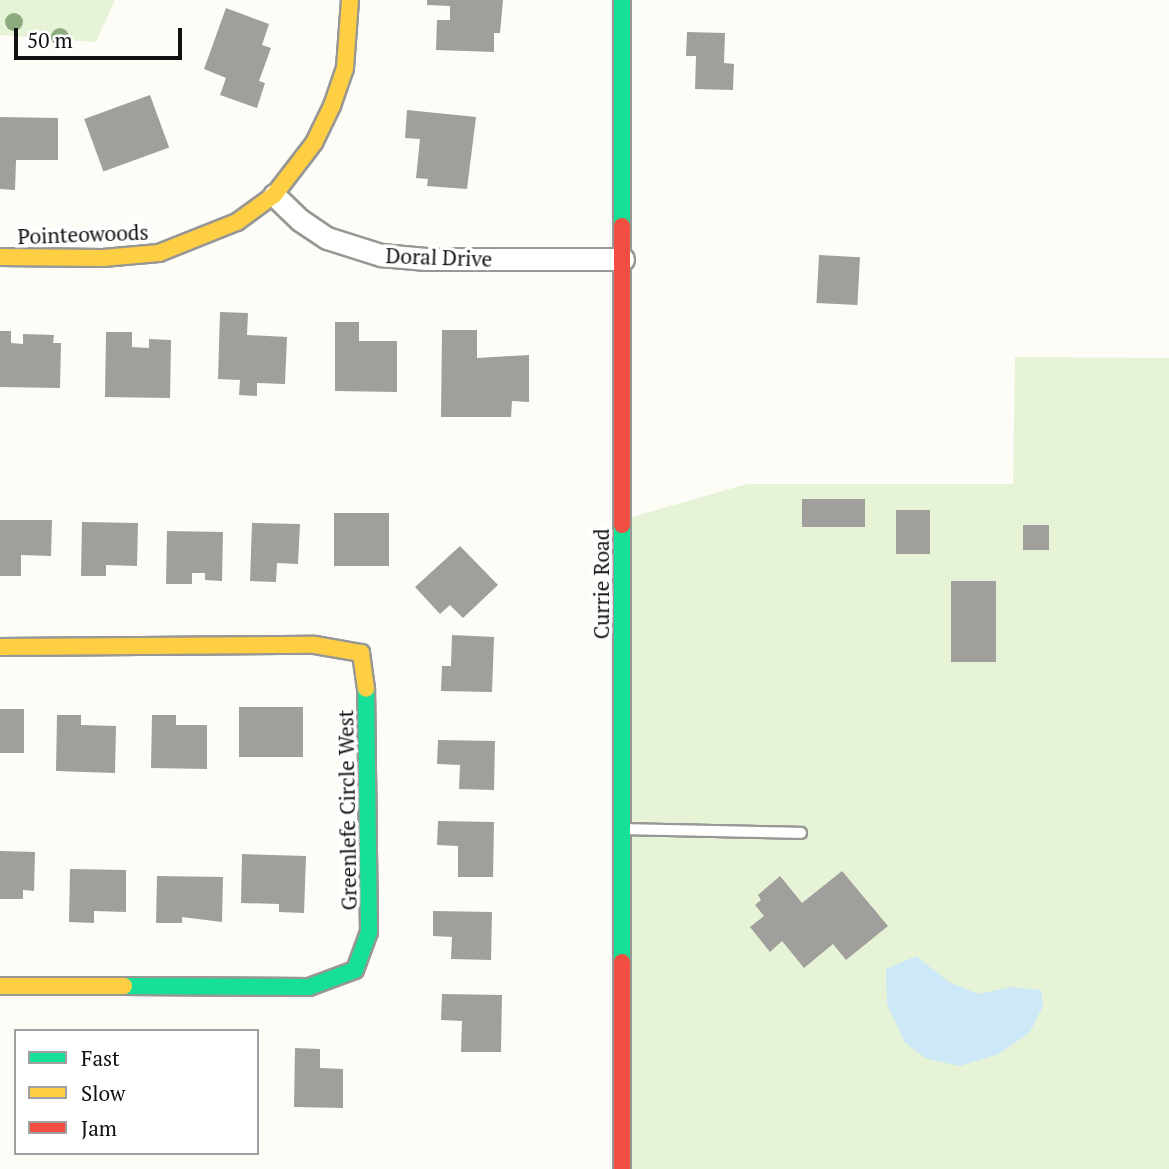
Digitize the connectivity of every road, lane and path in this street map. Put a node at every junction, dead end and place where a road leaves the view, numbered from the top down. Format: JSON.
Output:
{"nodes":[{"id":1,"x":350,"y":0,"type":"edge"},
{"id":2,"x":622,"y":0,"type":"edge"},
{"id":3,"x":274,"y":195,"type":"junction"},
{"id":4,"x":0,"y":257,"type":"edge"},
{"id":5,"x":623,"y":259,"type":"junction"},
{"id":6,"x":0,"y":648,"type":"edge"},
{"id":7,"x":622,"y":829,"type":"junction"},
{"id":8,"x":801,"y":833,"type":"dead end"},
{"id":9,"x":0,"y":986,"type":"edge"},
{"id":10,"x":622,"y":1169,"type":"edge"}],
"edges":[{"from":1,"to":3,"type":"street","name":"Pointeowoods"},
{"from":2,"to":5,"type":"street","name":"Currie Road"},
{"from":3,"to":4,"type":"street","name":"Pointeowoods"},
{"from":3,"to":5,"type":"street","name":"Doral Drive"},
{"from":5,"to":7,"type":"street","name":"Currie Road"},
{"from":6,"to":9,"type":"street","name":"Greenlefe Circle West"},
{"from":7,"to":8,"type":"lane"},
{"from":7,"to":10,"type":"street","name":"Currie Road"}]}
